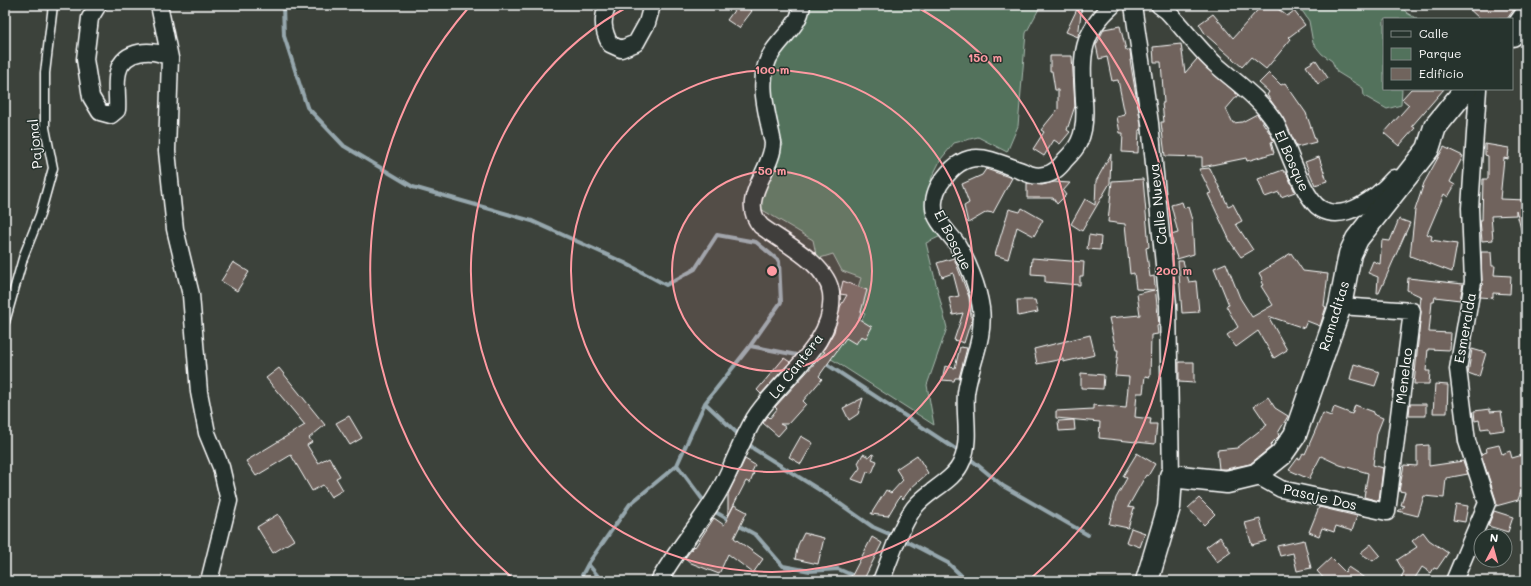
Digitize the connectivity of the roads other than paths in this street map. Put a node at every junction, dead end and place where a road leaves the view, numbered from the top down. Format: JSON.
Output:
{"nodes":[{"id":1,"x":53,"y":5,"type":"edge"},
{"id":2,"x":98,"y":5,"type":"edge"},
{"id":3,"x":159,"y":5,"type":"edge"},
{"id":4,"x":608,"y":5,"type":"edge"},
{"id":5,"x":652,"y":5,"type":"edge"},
{"id":6,"x":802,"y":5,"type":"edge"},
{"id":7,"x":1113,"y":5,"type":"edge"},
{"id":8,"x":1133,"y":5,"type":"edge"},
{"id":9,"x":1159,"y":5,"type":"edge"},
{"id":10,"x":1526,"y":15,"type":"edge"},
{"id":11,"x":1513,"y":34,"type":"edge"},
{"id":12,"x":170,"y":58,"type":"junction"},
{"id":13,"x":1465,"y":90,"type":"edge"},
{"id":14,"x":1478,"y":90,"type":"edge"},
{"id":15,"x":1435,"y":127,"type":"junction"},
{"id":16,"x":1340,"y":306,"type":"junction"},
{"id":17,"x":5,"y":322,"type":"edge"},
{"id":18,"x":1256,"y":475,"type":"junction"},
{"id":19,"x":1171,"y":476,"type":"junction"},
{"id":20,"x":1387,"y":512,"type":"joint"},
{"id":21,"x":209,"y":581,"type":"edge"},
{"id":22,"x":659,"y":581,"type":"edge"},
{"id":23,"x":881,"y":581,"type":"edge"},
{"id":24,"x":1147,"y":581,"type":"edge"},
{"id":25,"x":1454,"y":581,"type":"edge"}],
"edges":[{"from":1,"to":17,"type":"lane","name":"Pajonal"},
{"from":2,"to":12,"type":"street"},
{"from":3,"to":12,"type":"street"},
{"from":4,"to":5,"type":"street"},
{"from":6,"to":22,"type":"street","name":"La Cantera"},
{"from":7,"to":23,"type":"street","name":"El Bosque"},
{"from":8,"to":19,"type":"street","name":"Calle Nueva"},
{"from":9,"to":15,"type":"street","name":"El Bosque"},
{"from":10,"to":11,"type":"street"},
{"from":12,"to":21,"type":"street"},
{"from":13,"to":15,"type":"street","name":"Ramaditas"},
{"from":14,"to":25,"type":"street","name":"Esmeralda"},
{"from":15,"to":16,"type":"street","name":"Ramaditas"},
{"from":16,"to":18,"type":"street","name":"Ramaditas"},
{"from":16,"to":20,"type":"street","name":"Menelao"},
{"from":18,"to":19,"type":"street","name":"Ramaditas"},
{"from":18,"to":20,"type":"street","name":"Pasaje Dos"},
{"from":19,"to":24,"type":"street"}]}
